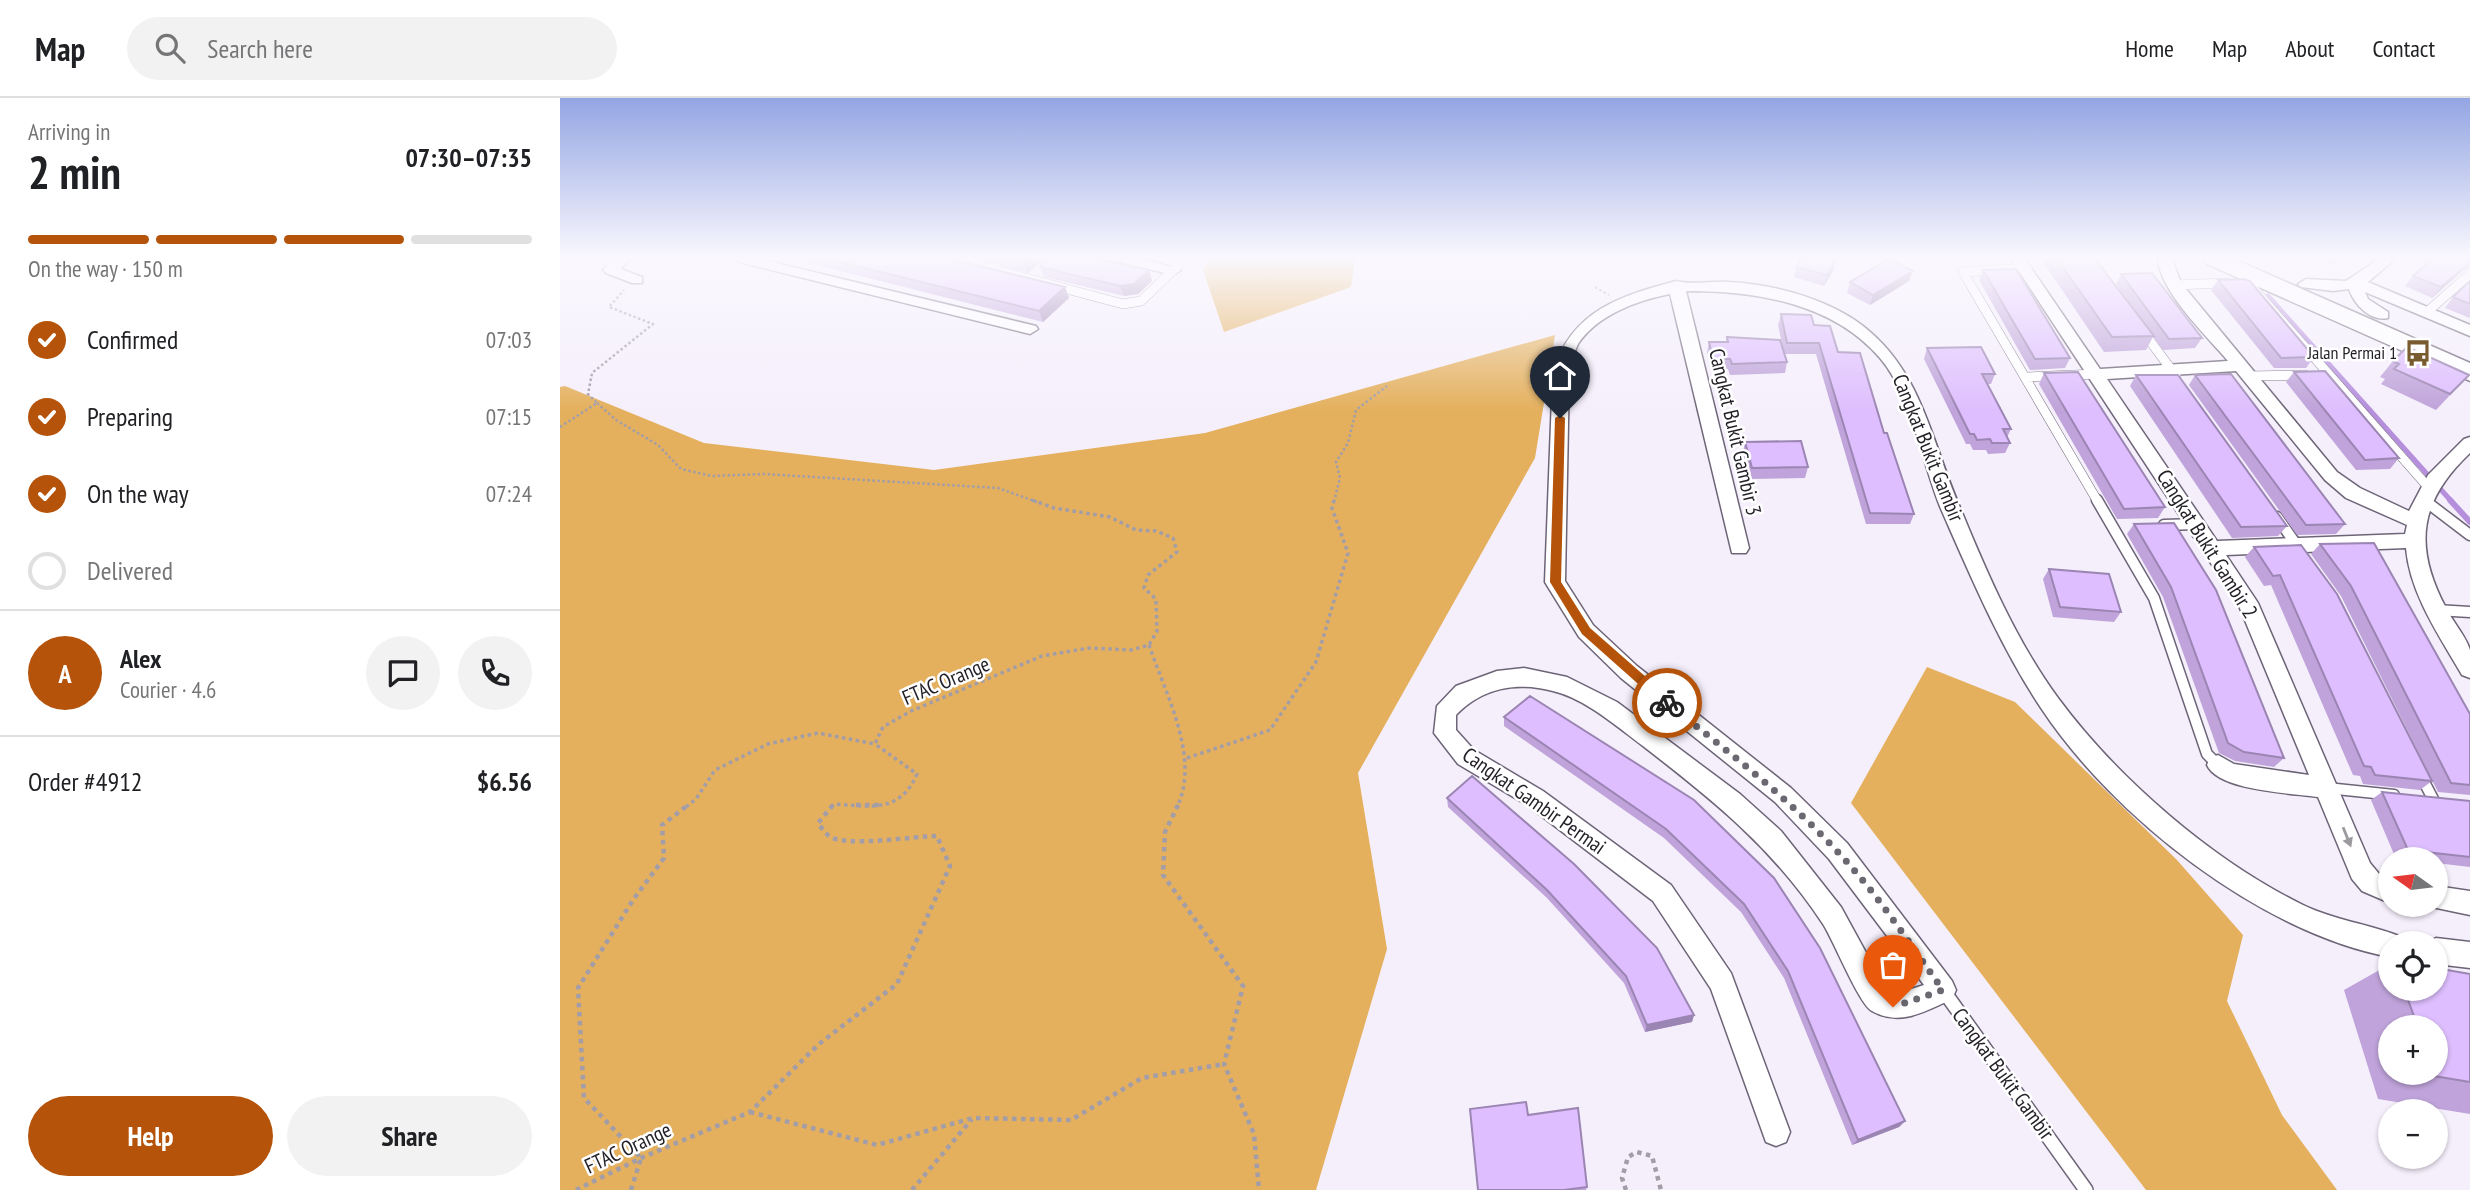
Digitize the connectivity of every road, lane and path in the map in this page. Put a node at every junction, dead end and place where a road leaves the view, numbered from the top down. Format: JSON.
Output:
{"nodes":[{"id":1,"x":620,"y":310,"type":"edge"},
{"id":2,"x":953,"y":310,"type":"edge"},
{"id":3,"x":1611,"y":310,"type":"edge"},
{"id":4,"x":1682,"y":310,"type":"edge"},
{"id":5,"x":1819,"y":310,"type":"edge"},
{"id":6,"x":1986,"y":310,"type":"edge"},
{"id":7,"x":2054,"y":310,"type":"edge"},
{"id":8,"x":2194,"y":310,"type":"edge"},
{"id":9,"x":2272,"y":310,"type":"edge"},
{"id":10,"x":2330,"y":310,"type":"edge"},
{"id":11,"x":2370,"y":310,"type":"edge"},
{"id":12,"x":2374,"y":310,"type":"edge"},
{"id":13,"x":2422,"y":310,"type":"edge"},
{"id":14,"x":2429,"y":310,"type":"edge"},
{"id":15,"x":2427,"y":312,"type":"junction"},
{"id":16,"x":2382,"y":315,"type":"junction"},
{"id":17,"x":2138,"y":325,"type":"edge"},
{"id":18,"x":1030,"y":329,"type":"dead end"},
{"id":19,"x":2470,"y":331,"type":"edge"},
{"id":20,"x":2470,"y":354,"type":"edge"},
{"id":21,"x":2244,"y":371,"type":"junction"},
{"id":22,"x":2470,"y":373,"type":"edge"},
{"id":23,"x":2097,"y":374,"type":"junction"},
{"id":24,"x":2331,"y":374,"type":"junction"},
{"id":25,"x":2175,"y":375,"type":"junction"},
{"id":26,"x":2026,"y":377,"type":"junction"},
{"id":27,"x":1387,"y":386,"type":"dead end"},
{"id":28,"x":597,"y":403,"type":"junction"},
{"id":29,"x":560,"y":427,"type":"edge"},
{"id":30,"x":2469,"y":444,"type":"edge"},
{"id":31,"x":2431,"y":486,"type":"junction"},
{"id":32,"x":2273,"y":512,"type":"edge"},
{"id":33,"x":2197,"y":524,"type":"junction"},
{"id":34,"x":2156,"y":526,"type":"edge"},
{"id":35,"x":2115,"y":527,"type":"junction"},
{"id":36,"x":2129,"y":527,"type":"dead end"},
{"id":37,"x":2416,"y":532,"type":"junction"},
{"id":38,"x":2470,"y":535,"type":"edge"},
{"id":39,"x":1739,"y":548,"type":"dead end"},
{"id":40,"x":2213,"y":548,"type":"junction"},
{"id":41,"x":2300,"y":550,"type":"junction"},
{"id":42,"x":2436,"y":610,"type":"junction"},
{"id":43,"x":2470,"y":612,"type":"edge"},
{"id":44,"x":1149,"y":645,"type":"junction"},
{"id":45,"x":2470,"y":669,"type":"edge"},
{"id":46,"x":875,"y":744,"type":"junction"},
{"id":47,"x":1188,"y":758,"type":"junction"},
{"id":48,"x":2414,"y":762,"type":"edge"},
{"id":49,"x":2218,"y":765,"type":"joint"},
{"id":50,"x":2327,"y":788,"type":"junction"},
{"id":51,"x":2406,"y":796,"type":"edge"},
{"id":52,"x":2419,"y":798,"type":"edge"},
{"id":53,"x":2378,"y":886,"type":"edge"},
{"id":54,"x":2448,"y":900,"type":"edge"},
{"id":55,"x":2470,"y":903,"type":"edge"},
{"id":56,"x":2378,"y":942,"type":"edge"},
{"id":57,"x":2448,"y":952,"type":"edge"},
{"id":58,"x":2470,"y":955,"type":"edge"},
{"id":59,"x":1943,"y":990,"type":"junction"},
{"id":60,"x":1224,"y":1064,"type":"junction"},
{"id":61,"x":750,"y":1112,"type":"junction"},
{"id":62,"x":973,"y":1118,"type":"junction"},
{"id":63,"x":1776,"y":1132,"type":"dead end"},
{"id":64,"x":641,"y":1158,"type":"junction"},
{"id":65,"x":576,"y":1190,"type":"edge"},
{"id":66,"x":631,"y":1190,"type":"edge"},
{"id":67,"x":912,"y":1190,"type":"edge"},
{"id":68,"x":1259,"y":1190,"type":"edge"},
{"id":69,"x":1626,"y":1190,"type":"edge"},
{"id":70,"x":1661,"y":1190,"type":"edge"},
{"id":71,"x":2086,"y":1190,"type":"edge"}],
"edges":[{"from":1,"to":28,"type":"path"},
{"from":2,"to":18,"type":"street"},
{"from":3,"to":59,"type":"street","name":"Cangkat Bukit Gambir"},
{"from":4,"to":39,"type":"street","name":"Cangkat Bukit Gambir 3"},
{"from":5,"to":56,"type":"street","name":"Cangkat Bukit Gambir"},
{"from":6,"to":26,"type":"lane"},
{"from":7,"to":23,"type":"street","name":"Cangkat Bukit Gambir 2"},
{"from":8,"to":21,"type":"street"},
{"from":9,"to":24,"type":"lane"},
{"from":10,"to":22,"type":"main road"},
{"from":11,"to":16,"type":"main road"},
{"from":12,"to":16,"type":"street"},
{"from":13,"to":15,"type":"street"},
{"from":14,"to":15,"type":"lane"},
{"from":15,"to":19,"type":"street"},
{"from":16,"to":20,"type":"main road"},
{"from":17,"to":25,"type":"lane"},
{"from":21,"to":24,"type":"lane"},
{"from":21,"to":25,"type":"street"},
{"from":21,"to":37,"type":"street"},
{"from":23,"to":25,"type":"street"},
{"from":23,"to":26,"type":"lane"},
{"from":23,"to":33,"type":"street","name":"Cangkat Bukit Gambir 2"},
{"from":24,"to":31,"type":"lane"},
{"from":26,"to":35,"type":"lane"},
{"from":27,"to":47,"type":"path"},
{"from":28,"to":29,"type":"path"},
{"from":28,"to":44,"type":"path"},
{"from":30,"to":31,"type":"street"},
{"from":31,"to":37,"type":"street"},
{"from":31,"to":38,"type":"lane"},
{"from":32,"to":41,"type":"lane"},
{"from":33,"to":34,"type":"lane"},
{"from":33,"to":40,"type":"street","name":"Cangkat Bukit Gambir 2"},
{"from":35,"to":36,"type":"lane"},
{"from":35,"to":49,"type":"lane"},
{"from":37,"to":41,"type":"street"},
{"from":37,"to":42,"type":"street"},
{"from":40,"to":41,"type":"street"},
{"from":40,"to":50,"type":"street","name":"Cangkat Bukit Gambir 2"},
{"from":42,"to":43,"type":"lane"},
{"from":42,"to":45,"type":"street"},
{"from":44,"to":46,"type":"path","name":"FTAC Orange"},
{"from":44,"to":47,"type":"path"},
{"from":46,"to":61,"type":"path","name":"FTAC Orange"},
{"from":46,"to":64,"type":"path"},
{"from":47,"to":60,"type":"path"},
{"from":48,"to":52,"type":"lane"},
{"from":49,"to":50,"type":"street"},
{"from":50,"to":51,"type":"lane"},
{"from":50,"to":53,"type":"street","name":"Cangkat Bukit Gambir 2","one_way":true},
{"from":54,"to":55,"type":"street"},
{"from":57,"to":58,"type":"street"},
{"from":59,"to":63,"type":"street","name":"Cangkat Gambir Permai"},
{"from":59,"to":71,"type":"lane","name":"Cangkat Bukit Gambir"},
{"from":60,"to":62,"type":"path"},
{"from":60,"to":68,"type":"path"},
{"from":61,"to":62,"type":"path"},
{"from":61,"to":64,"type":"path","name":"FTAC Orange"},
{"from":62,"to":67,"type":"path"},
{"from":64,"to":65,"type":"path","name":"FTAC Orange"},
{"from":64,"to":66,"type":"path"},
{"from":69,"to":70,"type":"path"}]}
